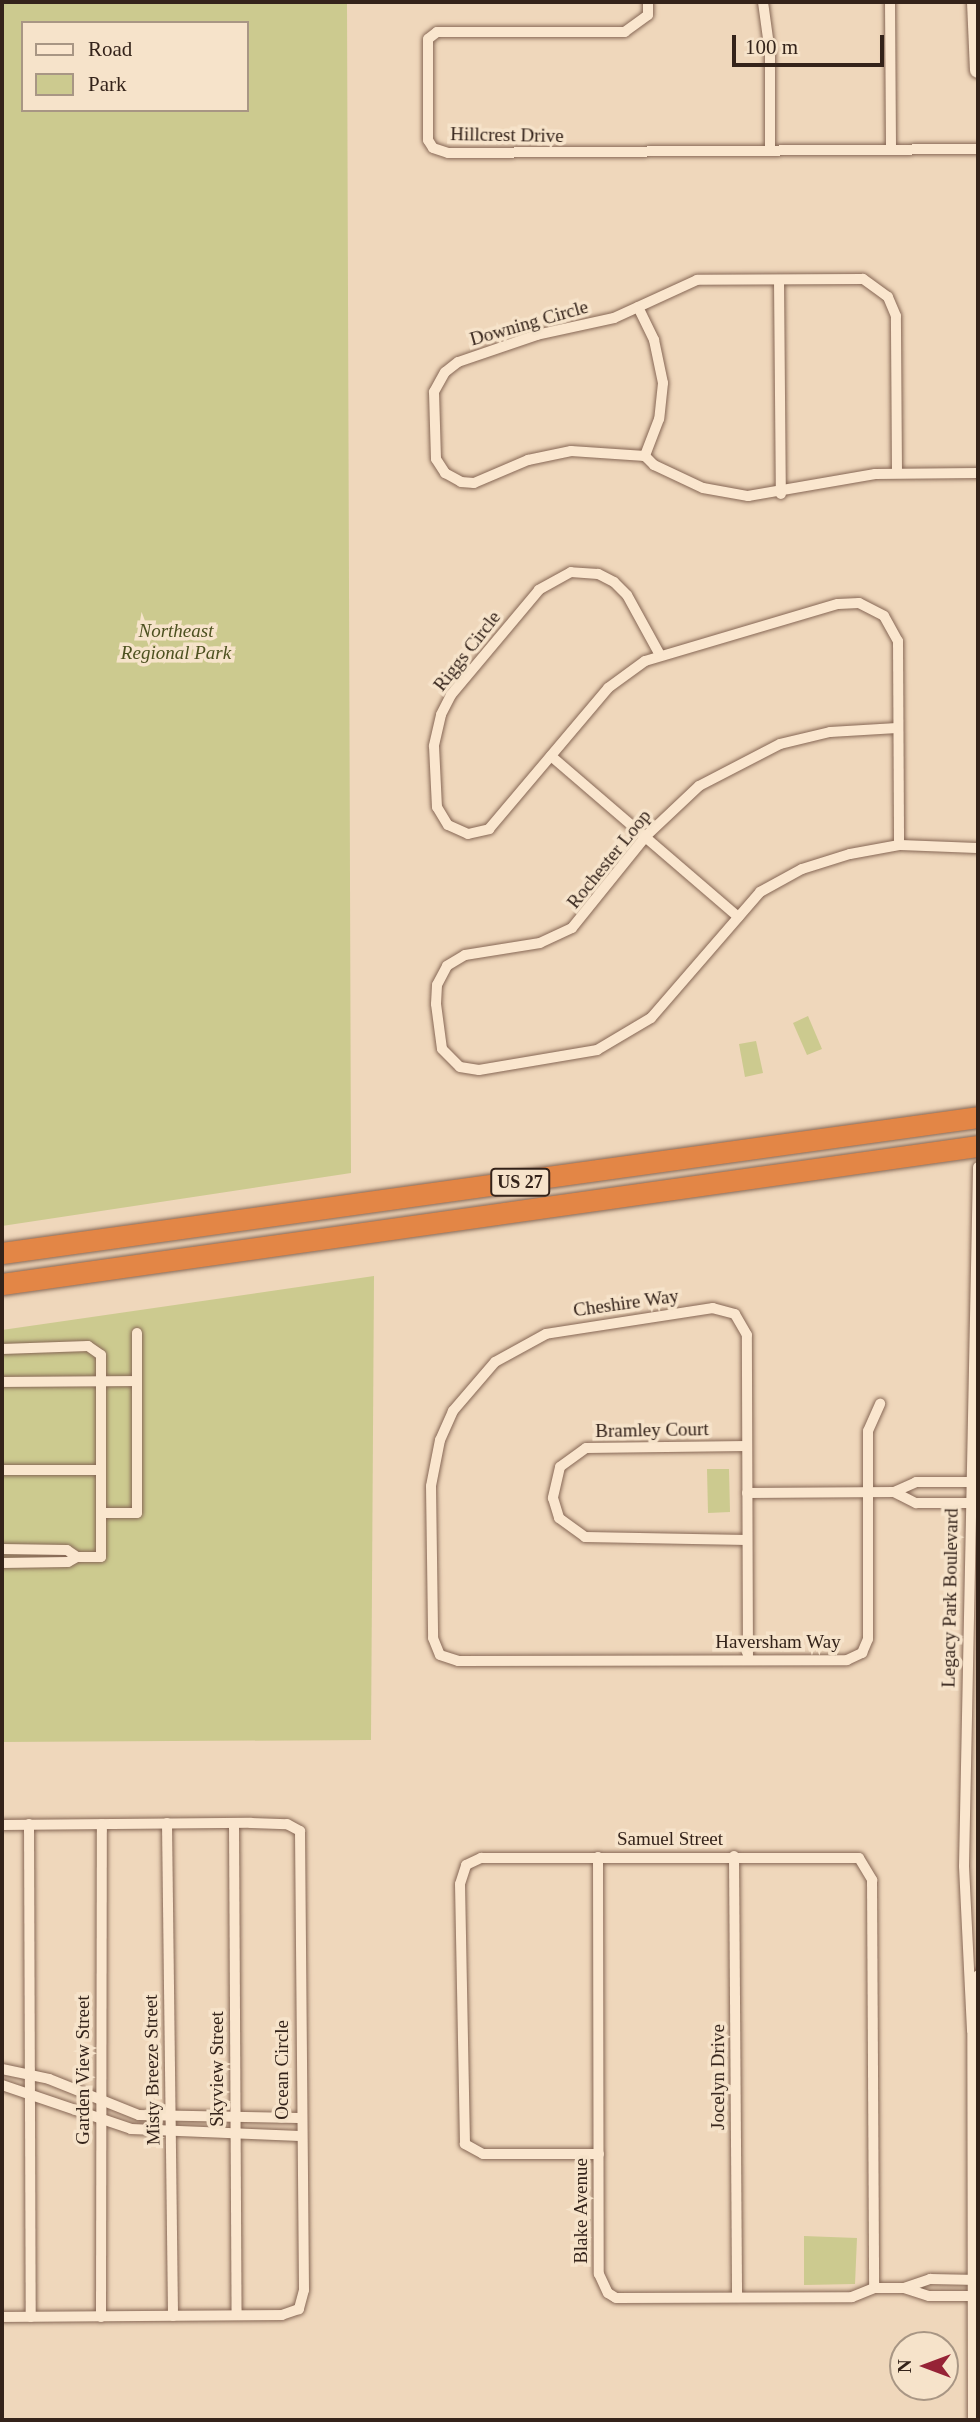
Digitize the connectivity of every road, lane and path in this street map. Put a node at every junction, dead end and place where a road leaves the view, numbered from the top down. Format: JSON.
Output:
{"nodes":[{"id":1,"x":649,"y":2,"type":"edge"},
{"id":2,"x":764,"y":2,"type":"edge"},
{"id":3,"x":890,"y":2,"type":"edge"},
{"id":4,"x":975,"y":2,"type":"edge"},
{"id":5,"x":978,"y":70,"type":"edge"},
{"id":6,"x":891,"y":149,"type":"junction"},
{"id":7,"x":978,"y":149,"type":"edge"},
{"id":8,"x":771,"y":150,"type":"junction"},
{"id":9,"x":779,"y":279,"type":"junction"},
{"id":10,"x":638,"y":307,"type":"junction"},
{"id":11,"x":645,"y":456,"type":"junction"},
{"id":12,"x":897,"y":472,"type":"junction"},
{"id":13,"x":978,"y":473,"type":"edge"},
{"id":14,"x":781,"y":494,"type":"junction"},
{"id":15,"x":660,"y":655,"type":"junction"},
{"id":16,"x":897,"y":729,"type":"junction"},
{"id":17,"x":551,"y":756,"type":"junction"},
{"id":18,"x":646,"y":836,"type":"junction"},
{"id":19,"x":899,"y":845,"type":"junction"},
{"id":20,"x":978,"y":848,"type":"edge"},
{"id":21,"x":738,"y":916,"type":"junction"},
{"id":22,"x":978,"y":1117,"type":"edge"},
{"id":23,"x":978,"y":1146,"type":"edge"},
{"id":24,"x":978,"y":1167,"type":"edge"},
{"id":25,"x":391,"y":1200,"type":"junction"},
{"id":26,"x":2,"y":1253,"type":"edge"},
{"id":27,"x":200,"y":1256,"type":"junction"},
{"id":28,"x":2,"y":1284,"type":"edge"},
{"id":29,"x":137,"y":1333,"type":"dead end"},
{"id":30,"x":2,"y":1349,"type":"edge"},
{"id":31,"x":101,"y":1381,"type":"junction"},
{"id":32,"x":137,"y":1381,"type":"junction"},
{"id":33,"x":2,"y":1382,"type":"edge"},
{"id":34,"x":880,"y":1404,"type":"dead end"},
{"id":35,"x":747,"y":1446,"type":"junction"},
{"id":36,"x":2,"y":1470,"type":"edge"},
{"id":37,"x":101,"y":1470,"type":"junction"},
{"id":38,"x":974,"y":1482,"type":"edge"},
{"id":39,"x":868,"y":1492,"type":"junction"},
{"id":40,"x":894,"y":1492,"type":"junction"},
{"id":41,"x":747,"y":1493,"type":"junction"},
{"id":42,"x":974,"y":1503,"type":"edge"},
{"id":43,"x":101,"y":1513,"type":"junction"},
{"id":44,"x":747,"y":1540,"type":"junction"},
{"id":45,"x":2,"y":1549,"type":"edge"},
{"id":46,"x":77,"y":1557,"type":"junction"},
{"id":47,"x":2,"y":1563,"type":"edge"},
{"id":48,"x":440,"y":1656,"type":"joint"},
{"id":49,"x":748,"y":1660,"type":"junction"},
{"id":50,"x":965,"y":1753,"type":"junction"},
{"id":51,"x":978,"y":1753,"type":"edge"},
{"id":52,"x":167,"y":1823,"type":"junction"},
{"id":53,"x":234,"y":1823,"type":"junction"},
{"id":54,"x":29,"y":1824,"type":"junction"},
{"id":55,"x":102,"y":1824,"type":"junction"},
{"id":56,"x":2,"y":1825,"type":"edge"},
{"id":57,"x":734,"y":1856,"type":"junction"},
{"id":58,"x":598,"y":1857,"type":"junction"},
{"id":59,"x":978,"y":1975,"type":"edge"},
{"id":60,"x":972,"y":2030,"type":"junction"},
{"id":61,"x":2,"y":2069,"type":"edge"},
{"id":62,"x":29,"y":2074,"type":"junction"},
{"id":63,"x":2,"y":2085,"type":"edge"},
{"id":64,"x":30,"y":2091,"type":"junction"},
{"id":65,"x":99,"y":2102,"type":"junction"},
{"id":66,"x":170,"y":2118,"type":"junction"},
{"id":67,"x":234,"y":2118,"type":"junction"},
{"id":68,"x":299,"y":2118,"type":"junction"},
{"id":69,"x":100,"y":2120,"type":"junction"},
{"id":70,"x":171,"y":2131,"type":"junction"},
{"id":71,"x":234,"y":2134,"type":"junction"},
{"id":72,"x":300,"y":2136,"type":"junction"},
{"id":73,"x":599,"y":2154,"type":"junction"},
{"id":74,"x":975,"y":2280,"type":"edge"},
{"id":75,"x":874,"y":2288,"type":"junction"},
{"id":76,"x":904,"y":2288,"type":"junction"},
{"id":77,"x":737,"y":2297,"type":"junction"},
{"id":78,"x":974,"y":2300,"type":"edge"},
{"id":79,"x":237,"y":2315,"type":"junction"},
{"id":80,"x":173,"y":2316,"type":"junction"},
{"id":81,"x":2,"y":2317,"type":"edge"},
{"id":82,"x":31,"y":2317,"type":"junction"},
{"id":83,"x":101,"y":2317,"type":"junction"},
{"id":84,"x":973,"y":2420,"type":"edge"}],
"edges":[{"from":1,"to":8,"type":"street","name":"Hillcrest Drive"},
{"from":2,"to":8,"type":"street"},
{"from":3,"to":6,"type":"street"},
{"from":4,"to":5,"type":"street"},
{"from":6,"to":7,"type":"street","name":"Hillcrest Drive"},
{"from":6,"to":8,"type":"street","name":"Hillcrest Drive"},
{"from":9,"to":10,"type":"street","name":"Downing Circle"},
{"from":9,"to":12,"type":"street","name":"Downing Circle"},
{"from":9,"to":14,"type":"street"},
{"from":10,"to":11,"type":"street"},
{"from":10,"to":11,"type":"street","name":"Downing Circle"},
{"from":11,"to":14,"type":"street","name":"Downing Circle"},
{"from":12,"to":13,"type":"street","name":"Downing Circle"},
{"from":12,"to":14,"type":"street","name":"Downing Circle"},
{"from":15,"to":16,"type":"street","name":"Riggs Circle"},
{"from":15,"to":17,"type":"street","name":"Riggs Circle"},
{"from":15,"to":17,"type":"street","name":"Riggs Circle"},
{"from":16,"to":18,"type":"street","name":"Rochester Loop"},
{"from":16,"to":19,"type":"street","name":"Riggs Circle"},
{"from":17,"to":18,"type":"street"},
{"from":18,"to":21,"type":"street"},
{"from":18,"to":21,"type":"street","name":"Rochester Loop"},
{"from":19,"to":20,"type":"street","name":"Rochester Loop"},
{"from":19,"to":21,"type":"street","name":"Rochester Loop"},
{"from":22,"to":25,"type":"highway","number":"US 27"},
{"from":23,"to":27,"type":"highway","number":"US 27"},
{"from":24,"to":38,"type":"street","name":"Legacy Park Boulevard"},
{"from":25,"to":26,"type":"highway","number":"US 27"},
{"from":25,"to":27,"type":"highway"},
{"from":27,"to":28,"type":"highway","number":"US 27"},
{"from":29,"to":32,"type":"street"},
{"from":30,"to":31,"type":"street"},
{"from":31,"to":32,"type":"street"},
{"from":31,"to":33,"type":"street"},
{"from":31,"to":37,"type":"street"},
{"from":32,"to":43,"type":"street"},
{"from":34,"to":39,"type":"street","name":"Haversham Way"},
{"from":35,"to":41,"type":"street","name":"Cheshire Way"},
{"from":35,"to":44,"type":"street","name":"Bramley Court"},
{"from":35,"to":48,"type":"street","name":"Cheshire Way"},
{"from":36,"to":37,"type":"street"},
{"from":37,"to":43,"type":"street"},
{"from":38,"to":40,"type":"street"},
{"from":38,"to":42,"type":"street","name":"Legacy Park Boulevard"},
{"from":39,"to":40,"type":"street"},
{"from":39,"to":41,"type":"street"},
{"from":39,"to":49,"type":"street","name":"Haversham Way"},
{"from":40,"to":42,"type":"street"},
{"from":41,"to":44,"type":"street","name":"Cheshire Way"},
{"from":42,"to":50,"type":"street","name":"Legacy Park Boulevard"},
{"from":43,"to":46,"type":"street"},
{"from":44,"to":49,"type":"street","name":"Cheshire Way"},
{"from":45,"to":46,"type":"street"},
{"from":46,"to":47,"type":"street"},
{"from":48,"to":49,"type":"street","name":"Haversham Way"},
{"from":50,"to":51,"type":"street"},
{"from":50,"to":60,"type":"street","name":"Legacy Park Boulevard"},
{"from":52,"to":53,"type":"street","name":"Ocean Circle"},
{"from":52,"to":55,"type":"street","name":"Ocean Circle"},
{"from":52,"to":66,"type":"street","name":"Misty Breeze Street"},
{"from":53,"to":67,"type":"street","name":"Skyview Street"},
{"from":53,"to":68,"type":"street","name":"Ocean Circle"},
{"from":54,"to":55,"type":"street","name":"Ocean Circle"},
{"from":54,"to":56,"type":"street","name":"Ocean Circle"},
{"from":54,"to":62,"type":"street"},
{"from":55,"to":65,"type":"street","name":"Garden View Street"},
{"from":57,"to":58,"type":"street","name":"Samuel Street"},
{"from":57,"to":75,"type":"street","name":"Samuel Street"},
{"from":57,"to":77,"type":"street","name":"Jocelyn Drive"},
{"from":58,"to":73,"type":"street","name":"Blake Avenue"},
{"from":58,"to":73,"type":"street","name":"Samuel Street"},
{"from":59,"to":60,"type":"street","name":"Legacy Park Boulevard"},
{"from":60,"to":74,"type":"street","name":"Legacy Park Boulevard"},
{"from":61,"to":62,"type":"street"},
{"from":62,"to":64,"type":"street"},
{"from":62,"to":65,"type":"street"},
{"from":63,"to":64,"type":"street"},
{"from":64,"to":69,"type":"street"},
{"from":64,"to":82,"type":"street"},
{"from":65,"to":66,"type":"street"},
{"from":65,"to":69,"type":"street","name":"Garden View Street"},
{"from":66,"to":67,"type":"street"},
{"from":66,"to":70,"type":"street","name":"Misty Breeze Street"},
{"from":67,"to":68,"type":"street"},
{"from":67,"to":71,"type":"street","name":"Skyview Street"},
{"from":68,"to":72,"type":"street","name":"Ocean Circle"},
{"from":69,"to":70,"type":"street"},
{"from":69,"to":83,"type":"street","name":"Garden View Street"},
{"from":70,"to":71,"type":"street"},
{"from":70,"to":80,"type":"street","name":"Misty Breeze Street"},
{"from":71,"to":72,"type":"street"},
{"from":71,"to":79,"type":"street","name":"Skyview Street"},
{"from":72,"to":79,"type":"street","name":"Ocean Circle"},
{"from":73,"to":77,"type":"street","name":"Blake Avenue"},
{"from":74,"to":76,"type":"street"},
{"from":74,"to":78,"type":"street","name":"Legacy Park Boulevard"},
{"from":75,"to":76,"type":"street","name":"Blake Avenue"},
{"from":75,"to":77,"type":"street","name":"Blake Avenue"},
{"from":76,"to":78,"type":"street"},
{"from":78,"to":84,"type":"street","name":"Legacy Park Boulevard"},
{"from":79,"to":80,"type":"street","name":"Ocean Circle"},
{"from":80,"to":83,"type":"street","name":"Ocean Circle"},
{"from":81,"to":82,"type":"street","name":"Ocean Circle"},
{"from":82,"to":83,"type":"street","name":"Ocean Circle"}]}
